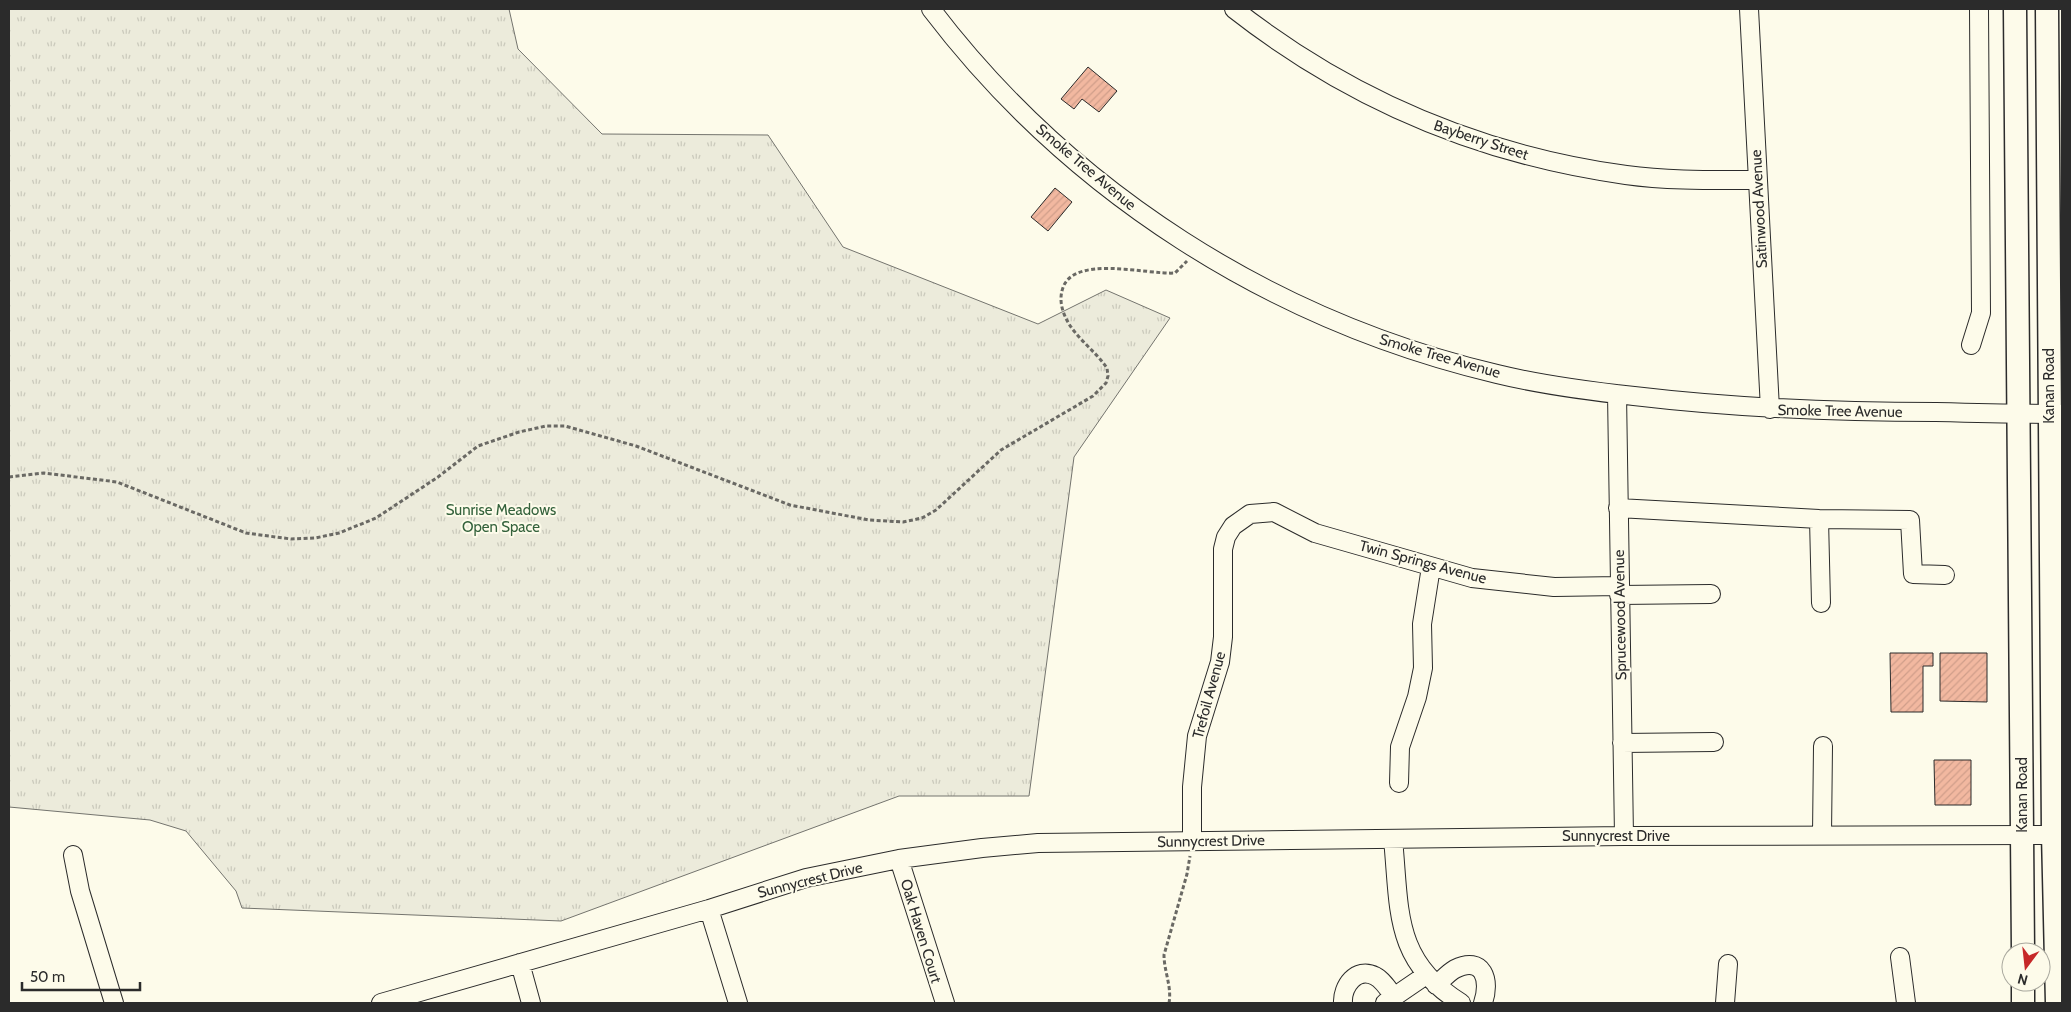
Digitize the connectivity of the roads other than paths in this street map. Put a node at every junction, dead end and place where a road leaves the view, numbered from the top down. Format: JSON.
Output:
{"nodes":[{"id":1,"x":931,"y":9,"type":"edge"},
{"id":2,"x":1234,"y":9,"type":"edge"},
{"id":3,"x":1749,"y":9,"type":"edge"},
{"id":4,"x":1979,"y":9,"type":"edge"},
{"id":5,"x":2015,"y":9,"type":"edge"},
{"id":6,"x":2047,"y":9,"type":"edge"},
{"id":7,"x":1758,"y":180,"type":"junction"},
{"id":8,"x":1971,"y":345,"type":"dead end"},
{"id":9,"x":1617,"y":394,"type":"junction"},
{"id":10,"x":1770,"y":409,"type":"junction"},
{"id":11,"x":2019,"y":413,"type":"junction"},
{"id":12,"x":2056,"y":414,"type":"edge"},
{"id":13,"x":1618,"y":508,"type":"junction"},
{"id":14,"x":1819,"y":519,"type":"junction"},
{"id":15,"x":1238,"y":523,"type":"joint"},
{"id":16,"x":1430,"y":567,"type":"junction"},
{"id":17,"x":1945,"y":575,"type":"dead end"},
{"id":18,"x":1619,"y":591,"type":"junction"},
{"id":19,"x":1711,"y":594,"type":"dead end"},
{"id":20,"x":1820,"y":603,"type":"dead end"},
{"id":21,"x":1714,"y":742,"type":"dead end"},
{"id":22,"x":1622,"y":743,"type":"junction"},
{"id":23,"x":1823,"y":746,"type":"dead end"},
{"id":24,"x":1399,"y":783,"type":"dead end"},
{"id":25,"x":2058,"y":834,"type":"edge"},
{"id":26,"x":1822,"y":835,"type":"junction"},
{"id":27,"x":2023,"y":835,"type":"junction"},
{"id":28,"x":1624,"y":836,"type":"junction"},
{"id":29,"x":1393,"y":839,"type":"junction"},
{"id":30,"x":1192,"y":841,"type":"junction"},
{"id":31,"x":73,"y":855,"type":"dead end"},
{"id":32,"x":899,"y":859,"type":"junction"},
{"id":33,"x":709,"y":908,"type":"junction"},
{"id":34,"x":2023,"y":942,"type":"edge"},
{"id":35,"x":1900,"y":957,"type":"dead end"},
{"id":36,"x":520,"y":963,"type":"junction"},
{"id":37,"x":1728,"y":964,"type":"dead end"},
{"id":38,"x":1431,"y":980,"type":"junction"},
{"id":39,"x":1389,"y":1000,"type":"edge"},
{"id":40,"x":114,"y":1003,"type":"edge"},
{"id":41,"x":381,"y":1003,"type":"edge"},
{"id":42,"x":531,"y":1003,"type":"edge"},
{"id":43,"x":738,"y":1003,"type":"edge"},
{"id":44,"x":945,"y":1003,"type":"edge"},
{"id":45,"x":1343,"y":1003,"type":"edge"},
{"id":46,"x":1461,"y":1003,"type":"edge"},
{"id":47,"x":1483,"y":1003,"type":"edge"},
{"id":48,"x":1725,"y":1003,"type":"edge"},
{"id":49,"x":1906,"y":1003,"type":"edge"},
{"id":50,"x":2057,"y":1003,"type":"edge"}],
"edges":[{"from":1,"to":9,"type":"street","name":"Smoke Tree Avenue"},
{"from":2,"to":7,"type":"street","name":"Bayberry Street"},
{"from":3,"to":7,"type":"street","name":"Satinwood Avenue"},
{"from":4,"to":8,"type":"street"},
{"from":5,"to":11,"type":"main road","name":"Kanan Road"},
{"from":6,"to":12,"type":"main road","name":"Kanan Road"},
{"from":7,"to":10,"type":"street","name":"Satinwood Avenue"},
{"from":9,"to":10,"type":"street","name":"Smoke Tree Avenue"},
{"from":9,"to":13,"type":"street","name":"Sprucewood Avenue"},
{"from":10,"to":11,"type":"street","name":"Smoke Tree Avenue"},
{"from":11,"to":12,"type":"street","name":"Smoke Tree Avenue"},
{"from":11,"to":27,"type":"main road","name":"Kanan Road"},
{"from":12,"to":25,"type":"main road","name":"Kanan Road"},
{"from":13,"to":14,"type":"street"},
{"from":13,"to":18,"type":"street","name":"Sprucewood Avenue"},
{"from":14,"to":17,"type":"street"},
{"from":14,"to":20,"type":"street"},
{"from":15,"to":16,"type":"street","name":"Twin Springs Avenue"},
{"from":15,"to":30,"type":"street","name":"Trefoil Avenue"},
{"from":16,"to":18,"type":"street","name":"Twin Springs Avenue"},
{"from":16,"to":24,"type":"street"},
{"from":18,"to":19,"type":"street","name":"Twin Springs Avenue"},
{"from":18,"to":22,"type":"street","name":"Sprucewood Avenue"},
{"from":21,"to":22,"type":"street"},
{"from":22,"to":28,"type":"street","name":"Sprucewood Avenue"},
{"from":23,"to":26,"type":"street"},
{"from":25,"to":27,"type":"street","name":"Sunnycrest Drive"},
{"from":25,"to":50,"type":"main road","name":"Kanan Road"},
{"from":26,"to":27,"type":"street","name":"Sunnycrest Drive"},
{"from":26,"to":28,"type":"street","name":"Sunnycrest Drive"},
{"from":27,"to":34,"type":"main road","name":"Kanan Road"},
{"from":28,"to":29,"type":"street","name":"Sunnycrest Drive"},
{"from":29,"to":30,"type":"street","name":"Sunnycrest Drive"},
{"from":29,"to":38,"type":"street"},
{"from":30,"to":32,"type":"street","name":"Sunnycrest Drive"},
{"from":31,"to":40,"type":"street"},
{"from":32,"to":33,"type":"street","name":"Sunnycrest Drive"},
{"from":32,"to":44,"type":"street","name":"Oak Haven Court"},
{"from":33,"to":36,"type":"street","name":"Sunnycrest Drive"},
{"from":33,"to":43,"type":"street"},
{"from":35,"to":49,"type":"street"},
{"from":36,"to":41,"type":"street","name":"Sunnycrest Drive"},
{"from":36,"to":42,"type":"street"},
{"from":37,"to":48,"type":"street"},
{"from":38,"to":39,"type":"street"},
{"from":38,"to":46,"type":"street"},
{"from":38,"to":47,"type":"street"},
{"from":39,"to":45,"type":"street"}]}
